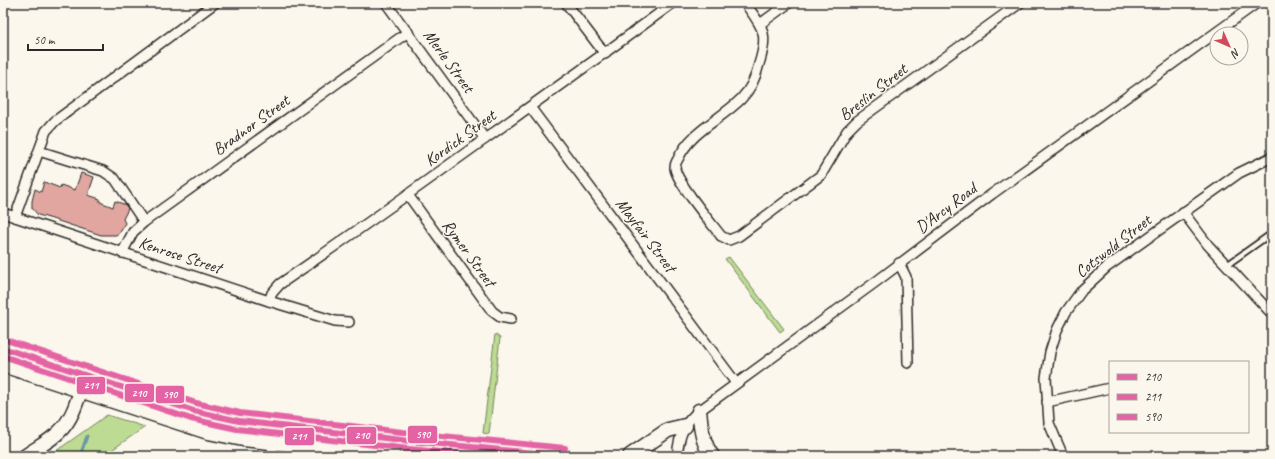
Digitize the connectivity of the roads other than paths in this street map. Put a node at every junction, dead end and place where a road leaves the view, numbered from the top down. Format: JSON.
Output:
{"nodes":[{"id":1,"x":215,"y":3,"type":"edge"},
{"id":2,"x":386,"y":3,"type":"edge"},
{"id":3,"x":566,"y":3,"type":"edge"},
{"id":4,"x":673,"y":3,"type":"edge"},
{"id":5,"x":745,"y":3,"type":"edge"},
{"id":6,"x":789,"y":3,"type":"edge"},
{"id":7,"x":1020,"y":3,"type":"edge"},
{"id":8,"x":1257,"y":3,"type":"edge"},
{"id":9,"x":760,"y":24,"type":"junction"},
{"id":10,"x":408,"y":32,"type":"junction"},
{"id":11,"x":604,"y":54,"type":"junction"},
{"id":12,"x":530,"y":107,"type":"junction"},
{"id":13,"x":485,"y":139,"type":"junction"},
{"id":14,"x":39,"y":151,"type":"junction"},
{"id":15,"x":1272,"y":157,"type":"edge"},
{"id":16,"x":408,"y":195,"type":"junction"},
{"id":17,"x":1183,"y":212,"type":"junction"},
{"id":18,"x":3,"y":213,"type":"edge"},
{"id":19,"x":15,"y":217,"type":"junction"},
{"id":20,"x":144,"y":222,"type":"junction"},
{"id":21,"x":1272,"y":233,"type":"edge"},
{"id":22,"x":122,"y":253,"type":"junction"},
{"id":23,"x":899,"y":263,"type":"junction"},
{"id":24,"x":1227,"y":265,"type":"junction"},
{"id":25,"x":269,"y":301,"type":"junction"},
{"id":26,"x":1272,"y":314,"type":"edge"},
{"id":27,"x":512,"y":319,"type":"dead end"},
{"id":28,"x":348,"y":322,"type":"dead end"},
{"id":29,"x":3,"y":348,"type":"edge"},
{"id":30,"x":908,"y":363,"type":"dead end"},
{"id":31,"x":3,"y":365,"type":"edge"},
{"id":32,"x":86,"y":375,"type":"junction"},
{"id":33,"x":736,"y":383,"type":"junction"},
{"id":34,"x":1109,"y":388,"type":"edge"},
{"id":35,"x":81,"y":390,"type":"junction"},
{"id":36,"x":1047,"y":402,"type":"junction"},
{"id":37,"x":699,"y":411,"type":"junction"},
{"id":38,"x":278,"y":426,"type":"junction"},
{"id":39,"x":685,"y":426,"type":"junction"},
{"id":40,"x":272,"y":449,"type":"edge"},
{"id":41,"x":486,"y":452,"type":"edge"},
{"id":42,"x":25,"y":456,"type":"edge"},
{"id":43,"x":393,"y":456,"type":"edge"},
{"id":44,"x":564,"y":456,"type":"edge"},
{"id":45,"x":630,"y":456,"type":"edge"},
{"id":46,"x":677,"y":456,"type":"edge"},
{"id":47,"x":712,"y":456,"type":"edge"},
{"id":48,"x":1063,"y":456,"type":"edge"}],
"edges":[{"from":1,"to":14,"type":"street"},
{"from":2,"to":10,"type":"street","name":"Merle Street"},
{"from":3,"to":11,"type":"street"},
{"from":4,"to":11,"type":"street","name":"Kordick Street"},
{"from":5,"to":9,"type":"street"},
{"from":6,"to":9,"type":"street"},
{"from":7,"to":9,"type":"street","name":"Breslin Street"},
{"from":8,"to":23,"type":"street","name":"D'Arcy Road"},
{"from":10,"to":13,"type":"street","name":"Merle Street"},
{"from":10,"to":20,"type":"street","name":"Bradnor Street"},
{"from":11,"to":12,"type":"street","name":"Kordick Street"},
{"from":12,"to":13,"type":"street","name":"Kordick Street"},
{"from":12,"to":33,"type":"street","name":"Mayfair Street"},
{"from":13,"to":16,"type":"street","name":"Kordick Street"},
{"from":14,"to":19,"type":"street"},
{"from":14,"to":20,"type":"street"},
{"from":15,"to":17,"type":"street","name":"Cotswold Street"},
{"from":16,"to":25,"type":"street","name":"Kordick Street"},
{"from":16,"to":27,"type":"street","name":"Rymer Street"},
{"from":17,"to":24,"type":"street"},
{"from":17,"to":36,"type":"street","name":"Cotswold Street"},
{"from":18,"to":19,"type":"street","name":"Kenrose Street"},
{"from":19,"to":22,"type":"street","name":"Kenrose Street"},
{"from":20,"to":22,"type":"street","name":"Bradnor Street"},
{"from":21,"to":24,"type":"lane"},
{"from":22,"to":25,"type":"street","name":"Kenrose Street"},
{"from":23,"to":30,"type":"street"},
{"from":23,"to":33,"type":"street","name":"D'Arcy Road"},
{"from":24,"to":26,"type":"street"},
{"from":25,"to":28,"type":"street","name":"Kenrose Street"},
{"from":29,"to":32,"type":"main road"},
{"from":31,"to":35,"type":"main road"},
{"from":32,"to":35,"type":"street"},
{"from":32,"to":38,"type":"main road"},
{"from":33,"to":37,"type":"street","name":"D'Arcy Road"},
{"from":34,"to":36,"type":"street"},
{"from":35,"to":40,"type":"main road"},
{"from":35,"to":42,"type":"street"},
{"from":36,"to":48,"type":"street","name":"Cotswold Street"},
{"from":37,"to":39,"type":"street","name":"D'Arcy Road"},
{"from":37,"to":47,"type":"main road"},
{"from":38,"to":40,"type":"street"},
{"from":38,"to":41,"type":"main road"},
{"from":39,"to":45,"type":"main road"},
{"from":39,"to":46,"type":"street","name":"D'Arcy Road"},
{"from":40,"to":43,"type":"main road"},
{"from":41,"to":44,"type":"main road"}]}
